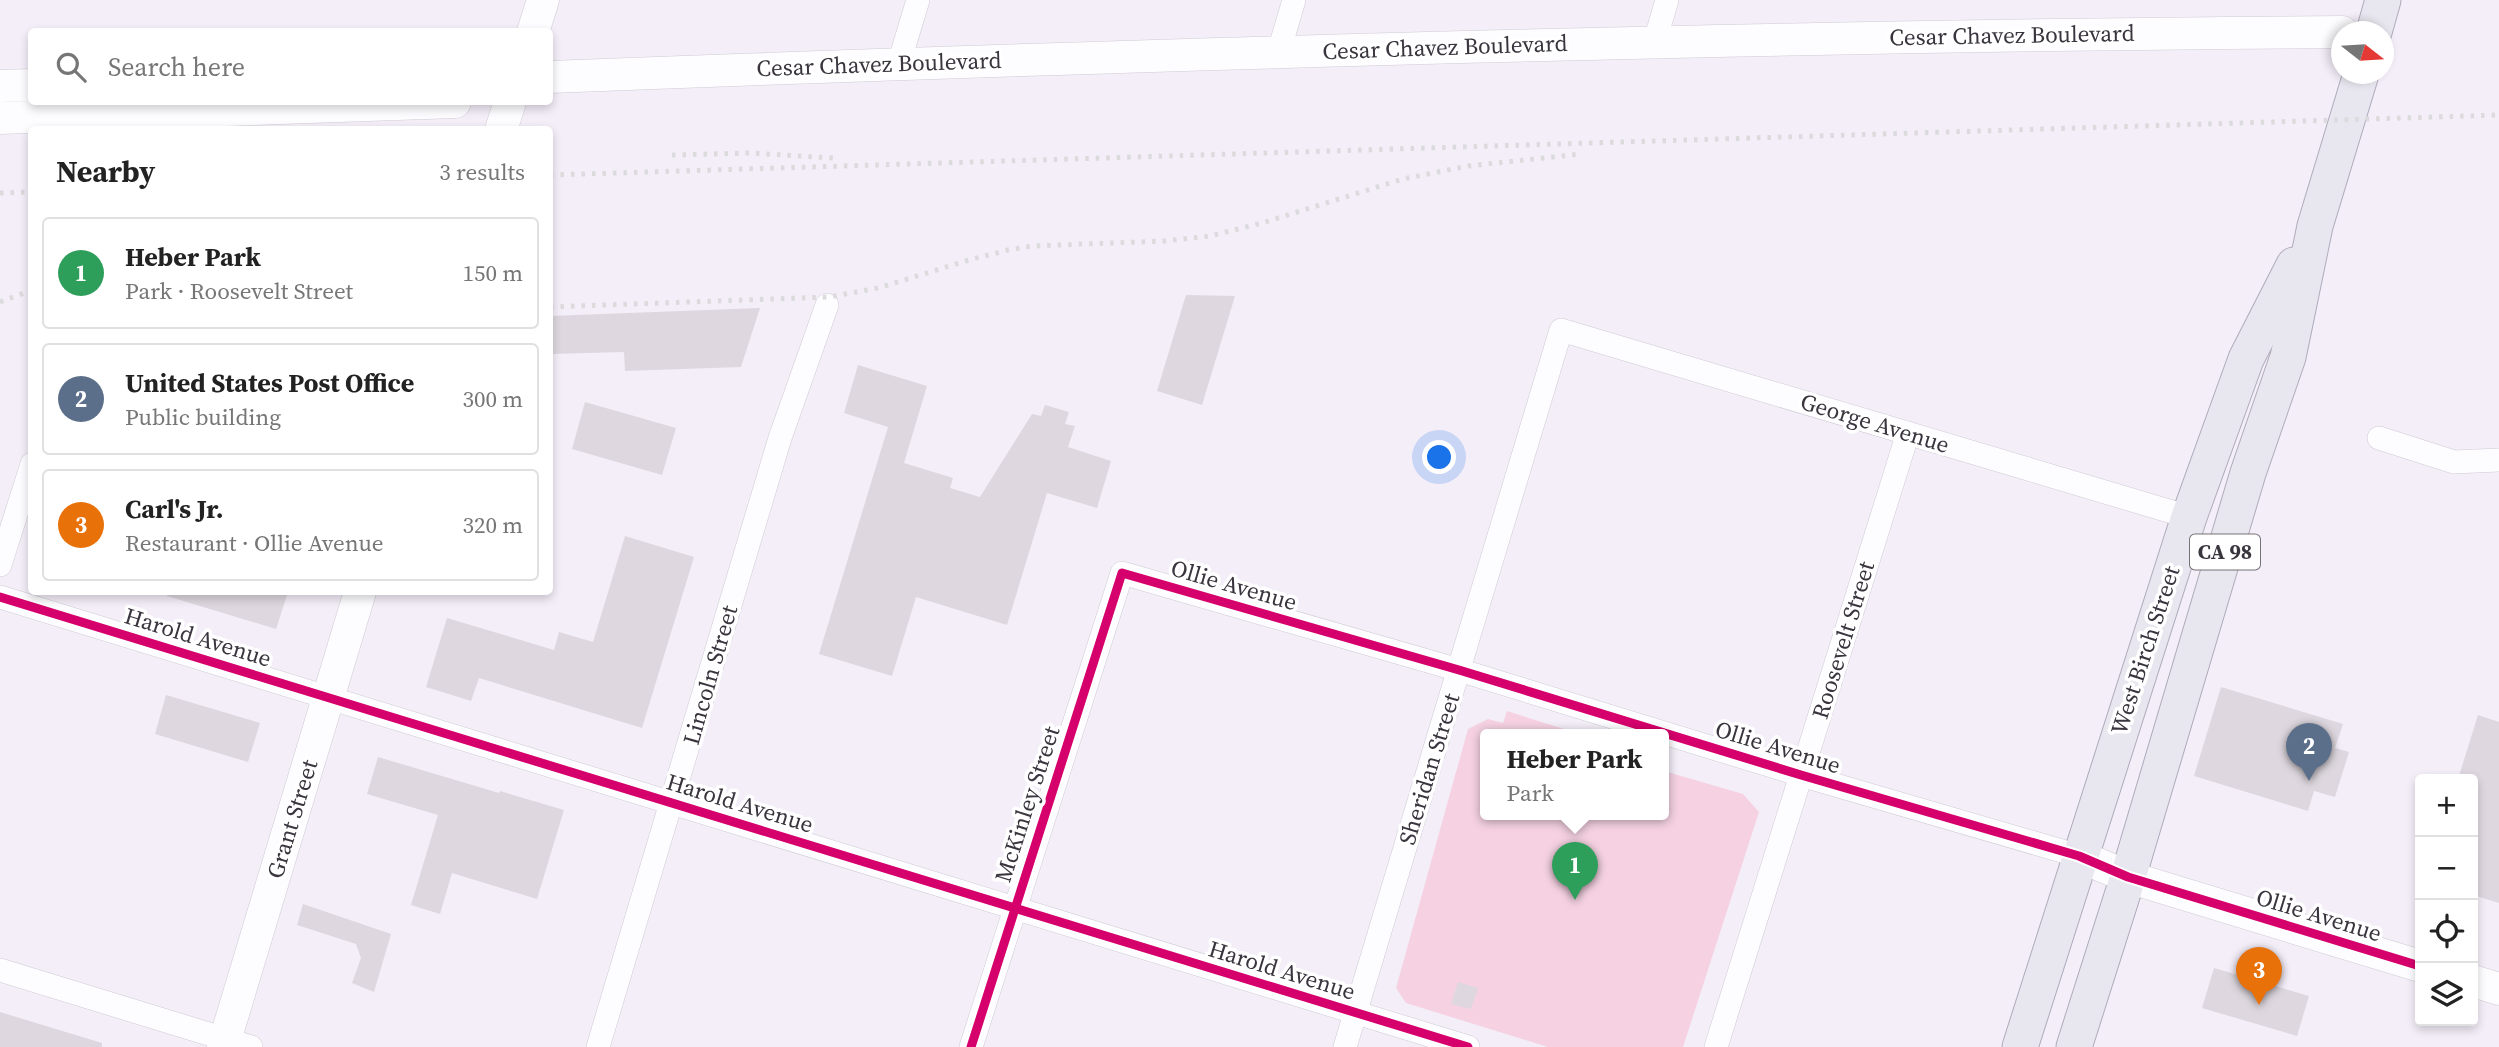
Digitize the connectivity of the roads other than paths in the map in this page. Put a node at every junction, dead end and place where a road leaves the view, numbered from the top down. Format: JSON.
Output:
{"nodes":[{"id":1,"x":542,"y":0,"type":"edge"},
{"id":2,"x":918,"y":0,"type":"edge"},
{"id":3,"x":1294,"y":0,"type":"edge"},
{"id":4,"x":1667,"y":0,"type":"edge"},
{"id":5,"x":2383,"y":0,"type":"edge"},
{"id":6,"x":2377,"y":21,"type":"edge"},
{"id":7,"x":534,"y":28,"type":"edge"},
{"id":8,"x":2331,"y":32,"type":"edge"},
{"id":9,"x":1655,"y":41,"type":"junction"},
{"id":10,"x":1279,"y":51,"type":"junction"},
{"id":11,"x":899,"y":63,"type":"junction"},
{"id":12,"x":28,"y":64,"type":"edge"},
{"id":13,"x":0,"y":65,"type":"edge"},
{"id":14,"x":553,"y":77,"type":"edge"},
{"id":15,"x":2358,"y":84,"type":"edge"},
{"id":16,"x":28,"y":85,"type":"edge"},
{"id":17,"x":0,"y":86,"type":"edge"},
{"id":18,"x":370,"y":105,"type":"edge"},
{"id":19,"x":509,"y":105,"type":"edge"},
{"id":20,"x":0,"y":118,"type":"edge"},
{"id":21,"x":502,"y":126,"type":"edge"},
{"id":22,"x":2315,"y":226,"type":"junction"},
{"id":23,"x":827,"y":306,"type":"dead end"},
{"id":24,"x":1561,"y":330,"type":"joint"},
{"id":25,"x":1908,"y":433,"type":"junction"},
{"id":26,"x":2379,"y":438,"type":"dead end"},
{"id":27,"x":2499,"y":460,"type":"edge"},
{"id":28,"x":28,"y":477,"type":"edge"},
{"id":29,"x":2189,"y":517,"type":"junction"},
{"id":30,"x":0,"y":565,"type":"edge"},
{"id":31,"x":1122,"y":573,"type":"joint"},
{"id":32,"x":359,"y":595,"type":"edge"},
{"id":33,"x":0,"y":597,"type":"edge"},
{"id":34,"x":1459,"y":670,"type":"junction"},
{"id":35,"x":330,"y":696,"type":"junction"},
{"id":36,"x":1651,"y":729,"type":"edge"},
{"id":37,"x":1669,"y":734,"type":"edge"},
{"id":38,"x":1801,"y":775,"type":"junction"},
{"id":39,"x":672,"y":803,"type":"junction"},
{"id":40,"x":2079,"y":856,"type":"junction"},
{"id":41,"x":2128,"y":877,"type":"junction"},
{"id":42,"x":1015,"y":906,"type":"junction"},
{"id":43,"x":2415,"y":964,"type":"edge"},
{"id":44,"x":0,"y":970,"type":"edge"},
{"id":45,"x":2478,"y":983,"type":"edge"},
{"id":46,"x":2499,"y":989,"type":"edge"},
{"id":47,"x":1356,"y":1013,"type":"junction"},
{"id":48,"x":233,"y":1044,"type":"edge"},
{"id":49,"x":598,"y":1047,"type":"edge"},
{"id":50,"x":971,"y":1047,"type":"edge"},
{"id":51,"x":1345,"y":1047,"type":"edge"},
{"id":52,"x":1468,"y":1047,"type":"edge"},
{"id":53,"x":1716,"y":1047,"type":"edge"},
{"id":54,"x":2020,"y":1047,"type":"edge"},
{"id":55,"x":2074,"y":1047,"type":"edge"}],
"edges":[{"from":1,"to":7,"type":"main road"},
{"from":2,"to":11,"type":"street"},
{"from":3,"to":10,"type":"street"},
{"from":4,"to":9,"type":"street"},
{"from":5,"to":6,"type":"main road"},
{"from":8,"to":9,"type":"main road","name":"Cesar Chavez Boulevard"},
{"from":9,"to":10,"type":"main road","name":"Cesar Chavez Boulevard"},
{"from":10,"to":11,"type":"main road","name":"Cesar Chavez Boulevard"},
{"from":11,"to":14,"type":"main road","name":"Cesar Chavez Boulevard"},
{"from":12,"to":13,"type":"main road"},
{"from":15,"to":22,"type":"main road","name":"West Birch Street","number":"CA 98"},
{"from":16,"to":17,"type":"main road"},
{"from":18,"to":20,"type":"main road"},
{"from":19,"to":21,"type":"main road"},
{"from":22,"to":29,"type":"main road","name":"West Birch Street","number":"CA 98"},
{"from":22,"to":41,"type":"main road","name":"West Birch Street","number":"CA 98"},
{"from":23,"to":39,"type":"street","name":"Lincoln Street"},
{"from":24,"to":25,"type":"street","name":"George Avenue"},
{"from":24,"to":34,"type":"street","name":"Sheridan Street"},
{"from":25,"to":29,"type":"street","name":"George Avenue"},
{"from":25,"to":38,"type":"street","name":"Roosevelt Street"},
{"from":26,"to":27,"type":"street"},
{"from":28,"to":30,"type":"street"},
{"from":29,"to":40,"type":"main road","name":"West Birch Street","number":"CA 98"},
{"from":31,"to":34,"type":"street","name":"Ollie Avenue"},
{"from":31,"to":42,"type":"street","name":"McKinley Street"},
{"from":32,"to":35,"type":"main road","name":"Grant Street"},
{"from":33,"to":35,"type":"street","name":"Harold Avenue"},
{"from":34,"to":36,"type":"street","name":"Ollie Avenue"},
{"from":34,"to":47,"type":"street","name":"Sheridan Street"},
{"from":35,"to":39,"type":"street","name":"Harold Avenue"},
{"from":35,"to":48,"type":"main road","name":"Grant Street"},
{"from":37,"to":38,"type":"street","name":"Ollie Avenue"},
{"from":38,"to":40,"type":"street","name":"Ollie Avenue"},
{"from":38,"to":53,"type":"street","name":"Roosevelt Street"},
{"from":39,"to":42,"type":"street","name":"Harold Avenue"},
{"from":39,"to":49,"type":"street","name":"Lincoln Street"},
{"from":40,"to":41,"type":"main road","name":"Ollie Avenue"},
{"from":40,"to":54,"type":"main road","name":"West Birch Street","number":"CA 98"},
{"from":41,"to":43,"type":"main road","name":"Ollie Avenue"},
{"from":41,"to":55,"type":"main road","name":"West Birch Street","number":"CA 98"},
{"from":42,"to":47,"type":"street","name":"Harold Avenue"},
{"from":42,"to":50,"type":"street","name":"McKinley Street"},
{"from":44,"to":48,"type":"street"},
{"from":45,"to":46,"type":"main road"},
{"from":47,"to":51,"type":"street","name":"Sheridan Street"},
{"from":47,"to":52,"type":"street","name":"Harold Avenue"}]}
